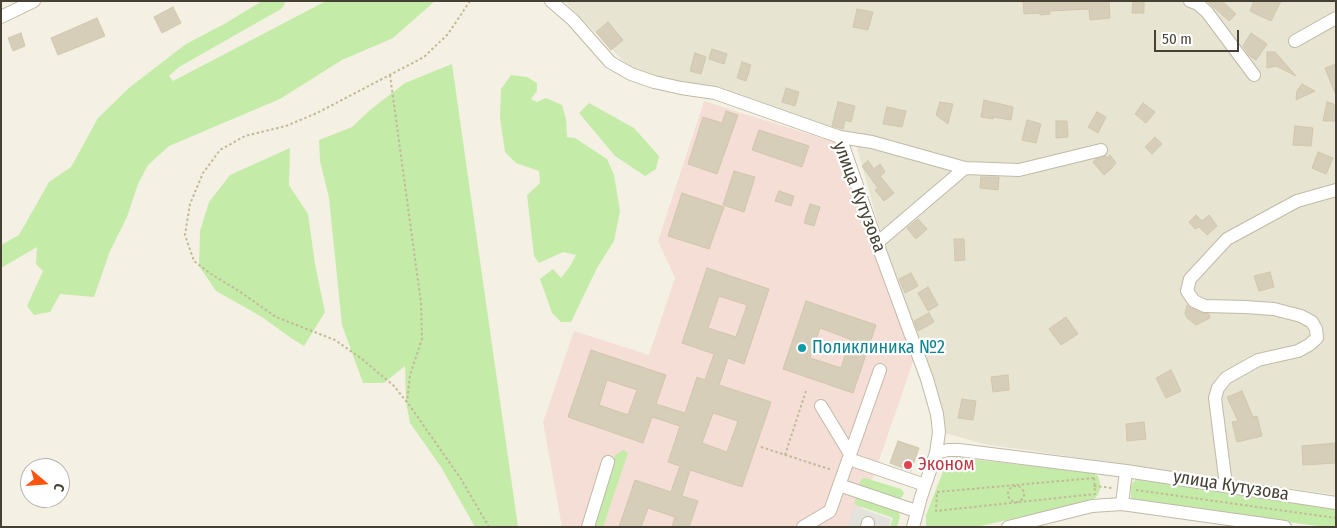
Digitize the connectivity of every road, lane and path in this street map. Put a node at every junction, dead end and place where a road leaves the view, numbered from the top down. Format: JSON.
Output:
{"nodes":[{"id":1,"x":34,"y":1,"type":"edge"},
{"id":2,"x":470,"y":1,"type":"edge"},
{"id":3,"x":551,"y":1,"type":"edge"},
{"id":4,"x":1190,"y":1,"type":"edge"},
{"id":5,"x":1,"y":17,"type":"edge"},
{"id":6,"x":1336,"y":18,"type":"edge"},
{"id":7,"x":1295,"y":41,"type":"dead end"},
{"id":8,"x":390,"y":75,"type":"junction"},
{"id":9,"x":1254,"y":75,"type":"dead end"},
{"id":10,"x":840,"y":137,"type":"junction"},
{"id":11,"x":1100,"y":150,"type":"dead end"},
{"id":12,"x":965,"y":168,"type":"junction"},
{"id":13,"x":1336,"y":190,"type":"edge"},
{"id":14,"x":877,"y":243,"type":"junction"},
{"id":15,"x":880,"y":370,"type":"dead end"},
{"id":16,"x":806,"y":390,"type":"dead end"},
{"id":17,"x":407,"y":402,"type":"junction"},
{"id":18,"x":821,"y":406,"type":"dead end"},
{"id":19,"x":761,"y":447,"type":"dead end"},
{"id":20,"x":936,"y":453,"type":"junction"},
{"id":21,"x":785,"y":455,"type":"junction"},
{"id":22,"x":849,"y":456,"type":"junction"},
{"id":23,"x":608,"y":462,"type":"dead end"},
{"id":24,"x":1126,"y":471,"type":"junction"},
{"id":25,"x":841,"y":480,"type":"junction"},
{"id":26,"x":925,"y":485,"type":"junction"},
{"id":27,"x":1226,"y":485,"type":"junction"},
{"id":28,"x":1015,"y":486,"type":"junction"},
{"id":29,"x":1094,"y":486,"type":"junction"},
{"id":30,"x":1124,"y":488,"type":"junction"},
{"id":31,"x":1017,"y":502,"type":"junction"},
{"id":32,"x":1336,"y":503,"type":"edge"},
{"id":33,"x":1122,"y":504,"type":"junction"},
{"id":34,"x":916,"y":511,"type":"junction"},
{"id":35,"x":1336,"y":518,"type":"edge"},
{"id":36,"x":489,"y":527,"type":"edge"},
{"id":37,"x":588,"y":527,"type":"edge"},
{"id":38,"x":803,"y":527,"type":"edge"},
{"id":39,"x":913,"y":527,"type":"edge"},
{"id":40,"x":1008,"y":527,"type":"edge"},
{"id":41,"x":1285,"y":527,"type":"edge"}],
"edges":[{"from":1,"to":5,"type":"street"},
{"from":2,"to":8,"type":"path"},
{"from":3,"to":10,"type":"street","name":"улица Кутузова"},
{"from":4,"to":9,"type":"street"},
{"from":6,"to":7,"type":"street"},
{"from":8,"to":17,"type":"path"},
{"from":8,"to":17,"type":"path"},
{"from":10,"to":12,"type":"street"},
{"from":10,"to":14,"type":"street","name":"улица Кутузова"},
{"from":11,"to":12,"type":"street"},
{"from":12,"to":14,"type":"street"},
{"from":13,"to":27,"type":"street"},
{"from":14,"to":20,"type":"street","name":"улица Кутузова"},
{"from":15,"to":22,"type":"street"},
{"from":16,"to":21,"type":"path"},
{"from":17,"to":36,"type":"path"},
{"from":18,"to":22,"type":"street"},
{"from":19,"to":21,"type":"path"},
{"from":20,"to":24,"type":"street","name":"улица Кутузова"},
{"from":20,"to":26,"type":"street","name":"улица Кутузова"},
{"from":21,"to":25,"type":"path"},
{"from":22,"to":25,"type":"street"},
{"from":22,"to":26,"type":"street"},
{"from":23,"to":37,"type":"street"},
{"from":24,"to":27,"type":"street","name":"улица Кутузова"},
{"from":24,"to":30,"type":"street"},
{"from":25,"to":34,"type":"street"},
{"from":25,"to":38,"type":"street"},
{"from":26,"to":34,"type":"street","name":"улица Кутузова"},
{"from":27,"to":32,"type":"street","name":"улица Кутузова"},
{"from":28,"to":29,"type":"path"},
{"from":28,"to":31,"type":"path"},
{"from":28,"to":31,"type":"path"},
{"from":28,"to":31,"type":"path"},
{"from":29,"to":30,"type":"path"},
{"from":29,"to":31,"type":"path"},
{"from":30,"to":33,"type":"street"},
{"from":30,"to":35,"type":"path"},
{"from":33,"to":40,"type":"street","name":"улица Кутузова"},
{"from":33,"to":41,"type":"street","name":"улица Кутузова"},
{"from":34,"to":39,"type":"street","name":"улица Кутузова"}]}
